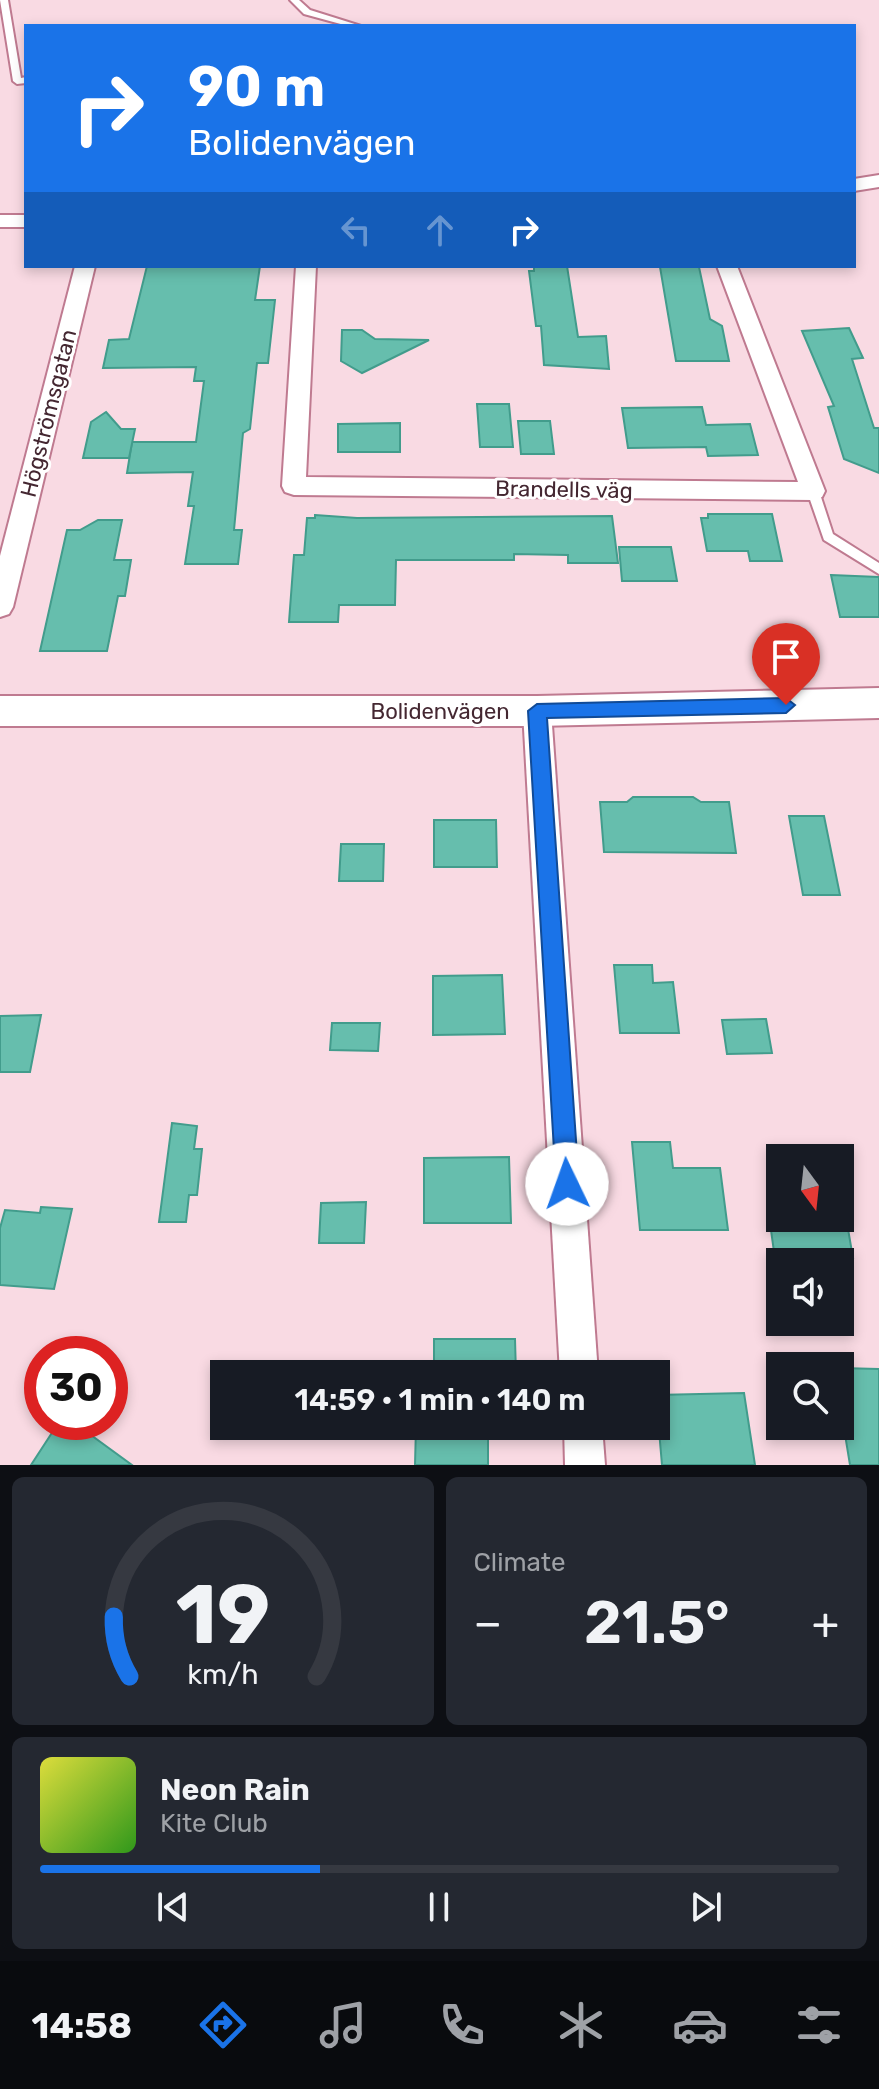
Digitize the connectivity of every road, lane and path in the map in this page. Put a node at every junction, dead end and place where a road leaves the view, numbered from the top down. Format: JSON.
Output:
{"nodes":[{"id":1,"x":4,"y":0,"type":"edge"},
{"id":2,"x":294,"y":0,"type":"edge"},
{"id":3,"x":350,"y":24,"type":"edge"},
{"id":4,"x":11,"y":48,"type":"junction"},
{"id":5,"x":0,"y":49,"type":"edge"},
{"id":6,"x":17,"y":81,"type":"edge"},
{"id":7,"x":879,"y":181,"type":"edge"},
{"id":8,"x":856,"y":185,"type":"edge"},
{"id":9,"x":0,"y":221,"type":"edge"},
{"id":10,"x":24,"y":221,"type":"edge"},
{"id":11,"x":84,"y":268,"type":"edge"},
{"id":12,"x":306,"y":268,"type":"edge"},
{"id":13,"x":728,"y":268,"type":"edge"},
{"id":14,"x":813,"y":491,"type":"junction"},
{"id":15,"x":11,"y":512,"type":"edge"},
{"id":16,"x":879,"y":569,"type":"edge"},
{"id":17,"x":0,"y":607,"type":"edge"},
{"id":18,"x":879,"y":703,"type":"edge"},
{"id":19,"x":0,"y":711,"type":"edge"},
{"id":20,"x":537,"y":711,"type":"junction"},
{"id":21,"x":578,"y":1360,"type":"edge"},
{"id":22,"x":584,"y":1440,"type":"edge"},
{"id":23,"x":585,"y":1465,"type":"edge"}],
"edges":[{"from":1,"to":4,"type":"lane"},
{"from":2,"to":3,"type":"lane"},
{"from":4,"to":5,"type":"lane"},
{"from":4,"to":6,"type":"lane"},
{"from":7,"to":8,"type":"street"},
{"from":9,"to":10,"type":"street"},
{"from":11,"to":15,"type":"street","name":"Högströmsgatan"},
{"from":12,"to":14,"type":"street","name":"Brandells väg"},
{"from":13,"to":14,"type":"street"},
{"from":14,"to":16,"type":"lane"},
{"from":15,"to":17,"type":"street","name":"Högströmsgatan"},
{"from":18,"to":20,"type":"main road","name":"Bolidenvägen"},
{"from":19,"to":20,"type":"main road","name":"Bolidenvägen"},
{"from":20,"to":21,"type":"street"},
{"from":22,"to":23,"type":"street"}]}
